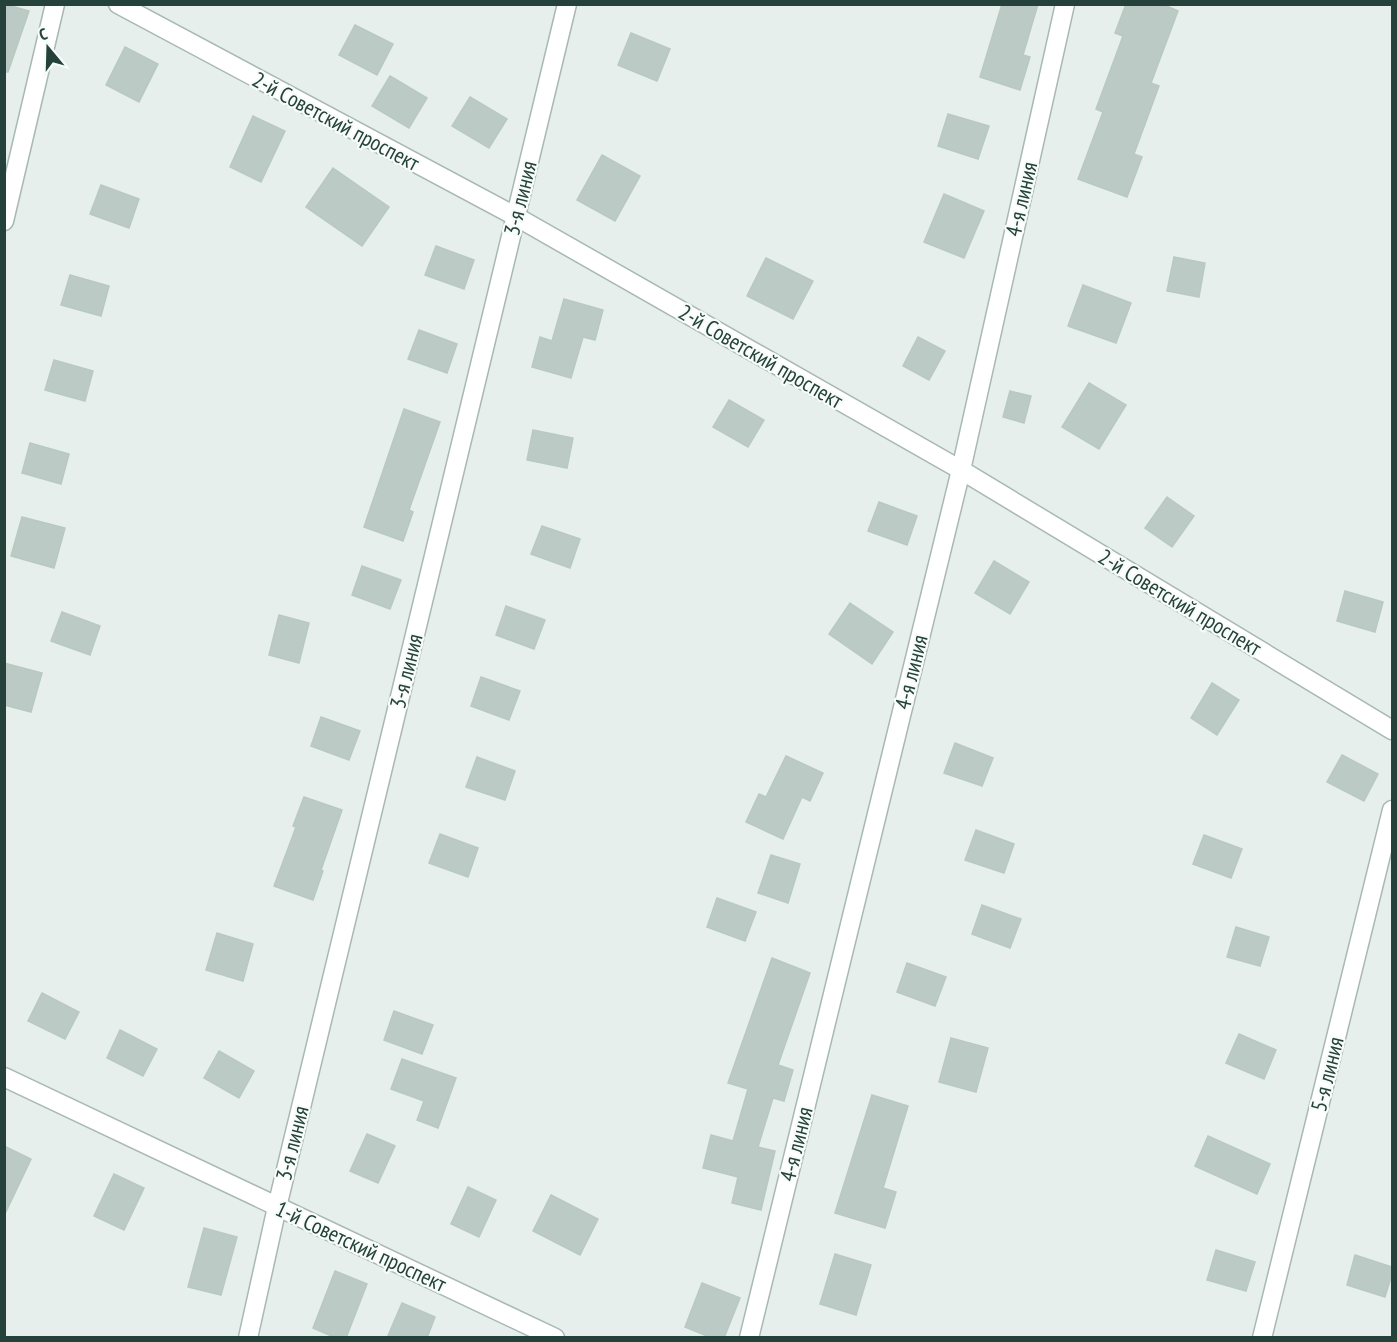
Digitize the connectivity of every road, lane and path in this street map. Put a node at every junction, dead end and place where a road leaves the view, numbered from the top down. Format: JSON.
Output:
{"nodes":[{"id":1,"x":55,"y":4,"type":"edge"},
{"id":2,"x":118,"y":4,"type":"edge"},
{"id":3,"x":567,"y":4,"type":"edge"},
{"id":4,"x":1065,"y":4,"type":"edge"},
{"id":5,"x":515,"y":216,"type":"junction"},
{"id":6,"x":4,"y":221,"type":"edge"},
{"id":7,"x":960,"y":470,"type":"junction"},
{"id":8,"x":1392,"y":730,"type":"edge"},
{"id":9,"x":1392,"y":810,"type":"edge"},
{"id":10,"x":4,"y":1077,"type":"edge"},
{"id":11,"x":277,"y":1207,"type":"junction"},
{"id":12,"x":248,"y":1338,"type":"edge"},
{"id":13,"x":555,"y":1338,"type":"edge"},
{"id":14,"x":749,"y":1338,"type":"edge"},
{"id":15,"x":1262,"y":1338,"type":"edge"}],
"edges":[{"from":1,"to":6,"type":"street"},
{"from":2,"to":5,"type":"street","name":"2-й Советский проспект"},
{"from":3,"to":5,"type":"street","name":"3-я линия"},
{"from":4,"to":7,"type":"street","name":"4-я линия"},
{"from":5,"to":7,"type":"street","name":"2-й Советский проспект"},
{"from":5,"to":11,"type":"street","name":"3-я линия"},
{"from":7,"to":8,"type":"street","name":"2-й Советский проспект"},
{"from":7,"to":14,"type":"street","name":"4-я линия"},
{"from":9,"to":15,"type":"street","name":"5-я линия"},
{"from":10,"to":11,"type":"street","name":"1-й Советский проспект"},
{"from":11,"to":12,"type":"street","name":"3-я линия"},
{"from":11,"to":13,"type":"street","name":"1-й Советский проспект"}]}
